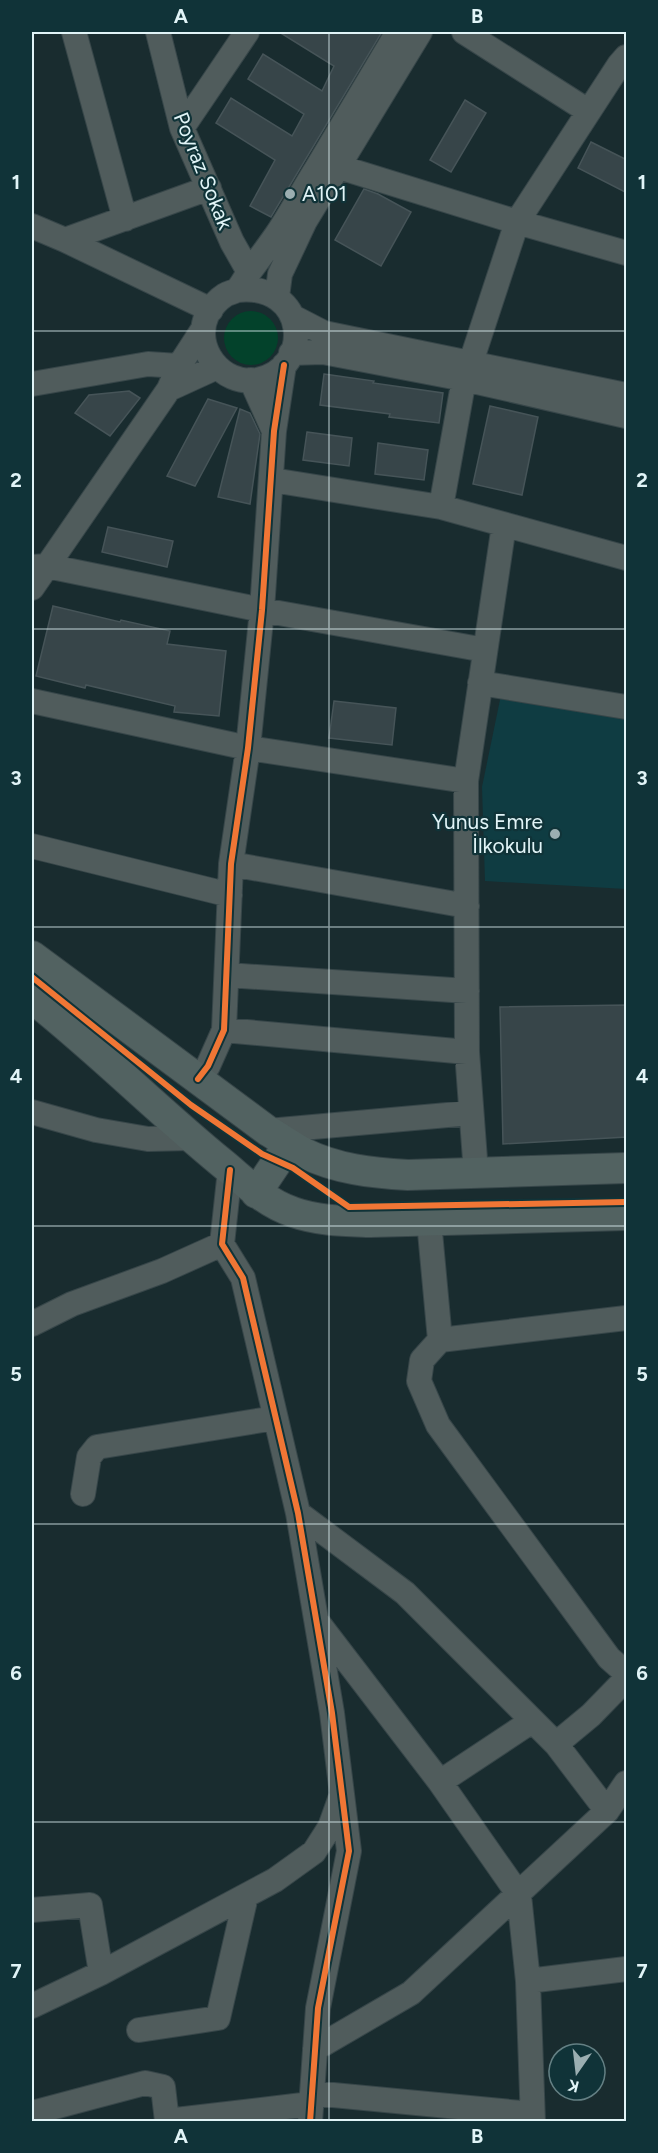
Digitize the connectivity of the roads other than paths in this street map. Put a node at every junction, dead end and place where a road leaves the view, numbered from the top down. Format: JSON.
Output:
{"nodes":[{"id":1,"x":74,"y":32,"type":"edge"},
{"id":2,"x":158,"y":32,"type":"edge"},
{"id":3,"x":247,"y":32,"type":"edge"},
{"id":4,"x":398,"y":32,"type":"edge"},
{"id":5,"x":420,"y":32,"type":"edge"},
{"id":6,"x":464,"y":32,"type":"edge"},
{"id":7,"x":627,"y":57,"type":"edge"},
{"id":8,"x":588,"y":111,"type":"junction"},
{"id":9,"x":182,"y":128,"type":"junction"},
{"id":10,"x":336,"y":166,"type":"junction"},
{"id":11,"x":209,"y":188,"type":"junction"},
{"id":12,"x":126,"y":219,"type":"junction"},
{"id":13,"x":517,"y":222,"type":"junction"},
{"id":14,"x":32,"y":227,"type":"edge"},
{"id":15,"x":65,"y":240,"type":"junction"},
{"id":16,"x":627,"y":253,"type":"edge"},
{"id":17,"x":243,"y":281,"type":"junction"},
{"id":18,"x":277,"y":297,"type":"junction"},
{"id":19,"x":293,"y":317,"type":"junction"},
{"id":20,"x":207,"y":320,"type":"junction"},
{"id":21,"x":287,"y":359,"type":"junction"},
{"id":22,"x":179,"y":366,"type":"junction"},
{"id":23,"x":217,"y":367,"type":"junction"},
{"id":24,"x":468,"y":370,"type":"junction"},
{"id":25,"x":251,"y":380,"type":"junction"},
{"id":26,"x":32,"y":384,"type":"edge"},
{"id":27,"x":169,"y":389,"type":"junction"},
{"id":28,"x":627,"y":394,"type":"edge"},
{"id":29,"x":627,"y":416,"type":"edge"},
{"id":30,"x":274,"y":431,"type":"junction"},
{"id":31,"x":272,"y":480,"type":"junction"},
{"id":32,"x":441,"y":507,"type":"junction"},
{"id":33,"x":504,"y":525,"type":"junction"},
{"id":34,"x":627,"y":558,"type":"edge"},
{"id":35,"x":39,"y":567,"type":"edge"},
{"id":36,"x":32,"y":588,"type":"edge"},
{"id":37,"x":262,"y":610,"type":"junction"},
{"id":38,"x":485,"y":650,"type":"junction"},
{"id":39,"x":480,"y":683,"type":"junction"},
{"id":40,"x":32,"y":701,"type":"edge"},
{"id":41,"x":627,"y":707,"type":"edge"},
{"id":42,"x":248,"y":748,"type":"junction"},
{"id":43,"x":466,"y":781,"type":"junction"},
{"id":44,"x":32,"y":846,"type":"edge"},
{"id":45,"x":231,"y":864,"type":"junction"},
{"id":46,"x":230,"y":895,"type":"junction"},
{"id":47,"x":467,"y":906,"type":"junction"},
{"id":48,"x":32,"y":956,"type":"edge"},
{"id":49,"x":227,"y":975,"type":"junction"},
{"id":50,"x":467,"y":991,"type":"junction"},
{"id":51,"x":32,"y":998,"type":"edge"},
{"id":52,"x":224,"y":1030,"type":"junction"},
{"id":53,"x":467,"y":1052,"type":"junction"},
{"id":54,"x":198,"y":1079,"type":"junction"},
{"id":55,"x":470,"y":1113,"type":"junction"},
{"id":56,"x":33,"y":1118,"type":"edge"},
{"id":57,"x":168,"y":1118,"type":"junction"},
{"id":58,"x":191,"y":1138,"type":"junction"},
{"id":59,"x":278,"y":1138,"type":"junction"},
{"id":60,"x":627,"y":1168,"type":"edge"},
{"id":61,"x":230,"y":1170,"type":"junction"},
{"id":62,"x":476,"y":1173,"type":"junction"},
{"id":63,"x":256,"y":1193,"type":"junction"},
{"id":64,"x":627,"y":1215,"type":"edge"},
{"id":65,"x":429,"y":1221,"type":"junction"},
{"id":66,"x":222,"y":1244,"type":"junction"},
{"id":67,"x":627,"y":1318,"type":"edge"},
{"id":68,"x":32,"y":1324,"type":"edge"},
{"id":69,"x":440,"y":1340,"type":"junction"},
{"id":70,"x":276,"y":1418,"type":"junction"},
{"id":71,"x":83,"y":1494,"type":"dead end"},
{"id":72,"x":298,"y":1513,"type":"junction"},
{"id":73,"x":316,"y":1620,"type":"junction"},
{"id":74,"x":627,"y":1673,"type":"edge"},
{"id":75,"x":627,"y":1679,"type":"edge"},
{"id":76,"x":532,"y":1721,"type":"junction"},
{"id":77,"x":556,"y":1744,"type":"junction"},
{"id":78,"x":440,"y":1782,"type":"junction"},
{"id":79,"x":627,"y":1783,"type":"edge"},
{"id":80,"x":341,"y":1797,"type":"junction"},
{"id":81,"x":607,"y":1811,"type":"junction"},
{"id":82,"x":519,"y":1895,"type":"junction"},
{"id":83,"x":246,"y":1896,"type":"junction"},
{"id":84,"x":32,"y":1910,"type":"edge"},
{"id":85,"x":627,"y":1969,"type":"edge"},
{"id":86,"x":101,"y":1973,"type":"junction"},
{"id":87,"x":528,"y":1982,"type":"junction"},
{"id":88,"x":32,"y":2006,"type":"edge"},
{"id":89,"x":139,"y":2030,"type":"dead end"},
{"id":90,"x":315,"y":2049,"type":"junction"},
{"id":91,"x":311,"y":2106,"type":"edge"},
{"id":92,"x":32,"y":2114,"type":"edge"},
{"id":93,"x":532,"y":2118,"type":"edge"}],
"edges":[{"from":1,"to":12,"type":"street"},
{"from":2,"to":9,"type":"street","name":"Poyraz Sokak"},
{"from":3,"to":9,"type":"street"},
{"from":4,"to":17,"type":"street"},
{"from":5,"to":10,"type":"street"},
{"from":6,"to":8,"type":"street"},
{"from":7,"to":8,"type":"street"},
{"from":8,"to":13,"type":"street"},
{"from":9,"to":11,"type":"street","name":"Poyraz Sokak"},
{"from":10,"to":13,"type":"street"},
{"from":10,"to":18,"type":"street"},
{"from":11,"to":12,"type":"street"},
{"from":11,"to":17,"type":"street","name":"Poyraz Sokak"},
{"from":12,"to":15,"type":"street"},
{"from":13,"to":16,"type":"street"},
{"from":13,"to":24,"type":"street"},
{"from":14,"to":15,"type":"street"},
{"from":15,"to":20,"type":"street"},
{"from":17,"to":18,"type":"street"},
{"from":17,"to":20,"type":"street"},
{"from":18,"to":19,"type":"street"},
{"from":19,"to":21,"type":"street"},
{"from":19,"to":24,"type":"street"},
{"from":20,"to":22,"type":"street"},
{"from":20,"to":23,"type":"street"},
{"from":21,"to":24,"type":"street"},
{"from":21,"to":25,"type":"street"},
{"from":21,"to":30,"type":"street"},
{"from":22,"to":26,"type":"street"},
{"from":22,"to":27,"type":"street"},
{"from":23,"to":25,"type":"street"},
{"from":23,"to":27,"type":"street"},
{"from":24,"to":28,"type":"street"},
{"from":24,"to":29,"type":"street"},
{"from":24,"to":32,"type":"street"},
{"from":25,"to":30,"type":"street"},
{"from":27,"to":35,"type":"street"},
{"from":30,"to":31,"type":"street"},
{"from":31,"to":32,"type":"street"},
{"from":31,"to":37,"type":"street"},
{"from":32,"to":33,"type":"street"},
{"from":33,"to":34,"type":"street"},
{"from":33,"to":38,"type":"street"},
{"from":35,"to":36,"type":"street"},
{"from":35,"to":37,"type":"street"},
{"from":37,"to":38,"type":"street"},
{"from":37,"to":42,"type":"street"},
{"from":38,"to":39,"type":"street"},
{"from":39,"to":41,"type":"street"},
{"from":39,"to":43,"type":"street"},
{"from":40,"to":42,"type":"street"},
{"from":42,"to":43,"type":"street"},
{"from":42,"to":45,"type":"street"},
{"from":43,"to":47,"type":"street"},
{"from":44,"to":46,"type":"street"},
{"from":45,"to":46,"type":"street"},
{"from":45,"to":47,"type":"street"},
{"from":46,"to":49,"type":"street"},
{"from":47,"to":50,"type":"street"},
{"from":48,"to":54,"type":"main road"},
{"from":49,"to":50,"type":"street"},
{"from":49,"to":52,"type":"street"},
{"from":50,"to":53,"type":"street"},
{"from":51,"to":57,"type":"main road"},
{"from":52,"to":53,"type":"street"},
{"from":52,"to":54,"type":"street"},
{"from":53,"to":55,"type":"street"},
{"from":54,"to":57,"type":"main road"},
{"from":54,"to":59,"type":"main road"},
{"from":55,"to":59,"type":"street"},
{"from":55,"to":62,"type":"street"},
{"from":56,"to":58,"type":"street"},
{"from":57,"to":58,"type":"main road"},
{"from":58,"to":61,"type":"main road"},
{"from":59,"to":62,"type":"main road"},
{"from":59,"to":63,"type":"main road"},
{"from":60,"to":62,"type":"main road"},
{"from":61,"to":63,"type":"main road"},
{"from":61,"to":66,"type":"street"},
{"from":63,"to":65,"type":"main road"},
{"from":64,"to":65,"type":"main road"},
{"from":65,"to":69,"type":"street"},
{"from":66,"to":68,"type":"street"},
{"from":66,"to":70,"type":"street"},
{"from":67,"to":69,"type":"street"},
{"from":69,"to":74,"type":"street"},
{"from":70,"to":71,"type":"street"},
{"from":70,"to":72,"type":"street"},
{"from":72,"to":73,"type":"street"},
{"from":72,"to":76,"type":"street"},
{"from":73,"to":78,"type":"street"},
{"from":73,"to":80,"type":"street"},
{"from":75,"to":77,"type":"street"},
{"from":76,"to":77,"type":"street"},
{"from":76,"to":78,"type":"street"},
{"from":77,"to":81,"type":"street"},
{"from":78,"to":82,"type":"street"},
{"from":79,"to":81,"type":"street"},
{"from":80,"to":83,"type":"street"},
{"from":80,"to":90,"type":"street"},
{"from":81,"to":82,"type":"street"},
{"from":82,"to":87,"type":"street"},
{"from":82,"to":90,"type":"street"},
{"from":83,"to":86,"type":"street"},
{"from":83,"to":89,"type":"street"},
{"from":84,"to":86,"type":"street"},
{"from":85,"to":87,"type":"street"},
{"from":86,"to":88,"type":"street"},
{"from":87,"to":93,"type":"street"},
{"from":90,"to":91,"type":"street"},
{"from":91,"to":92,"type":"street"},
{"from":91,"to":93,"type":"street"}]}
